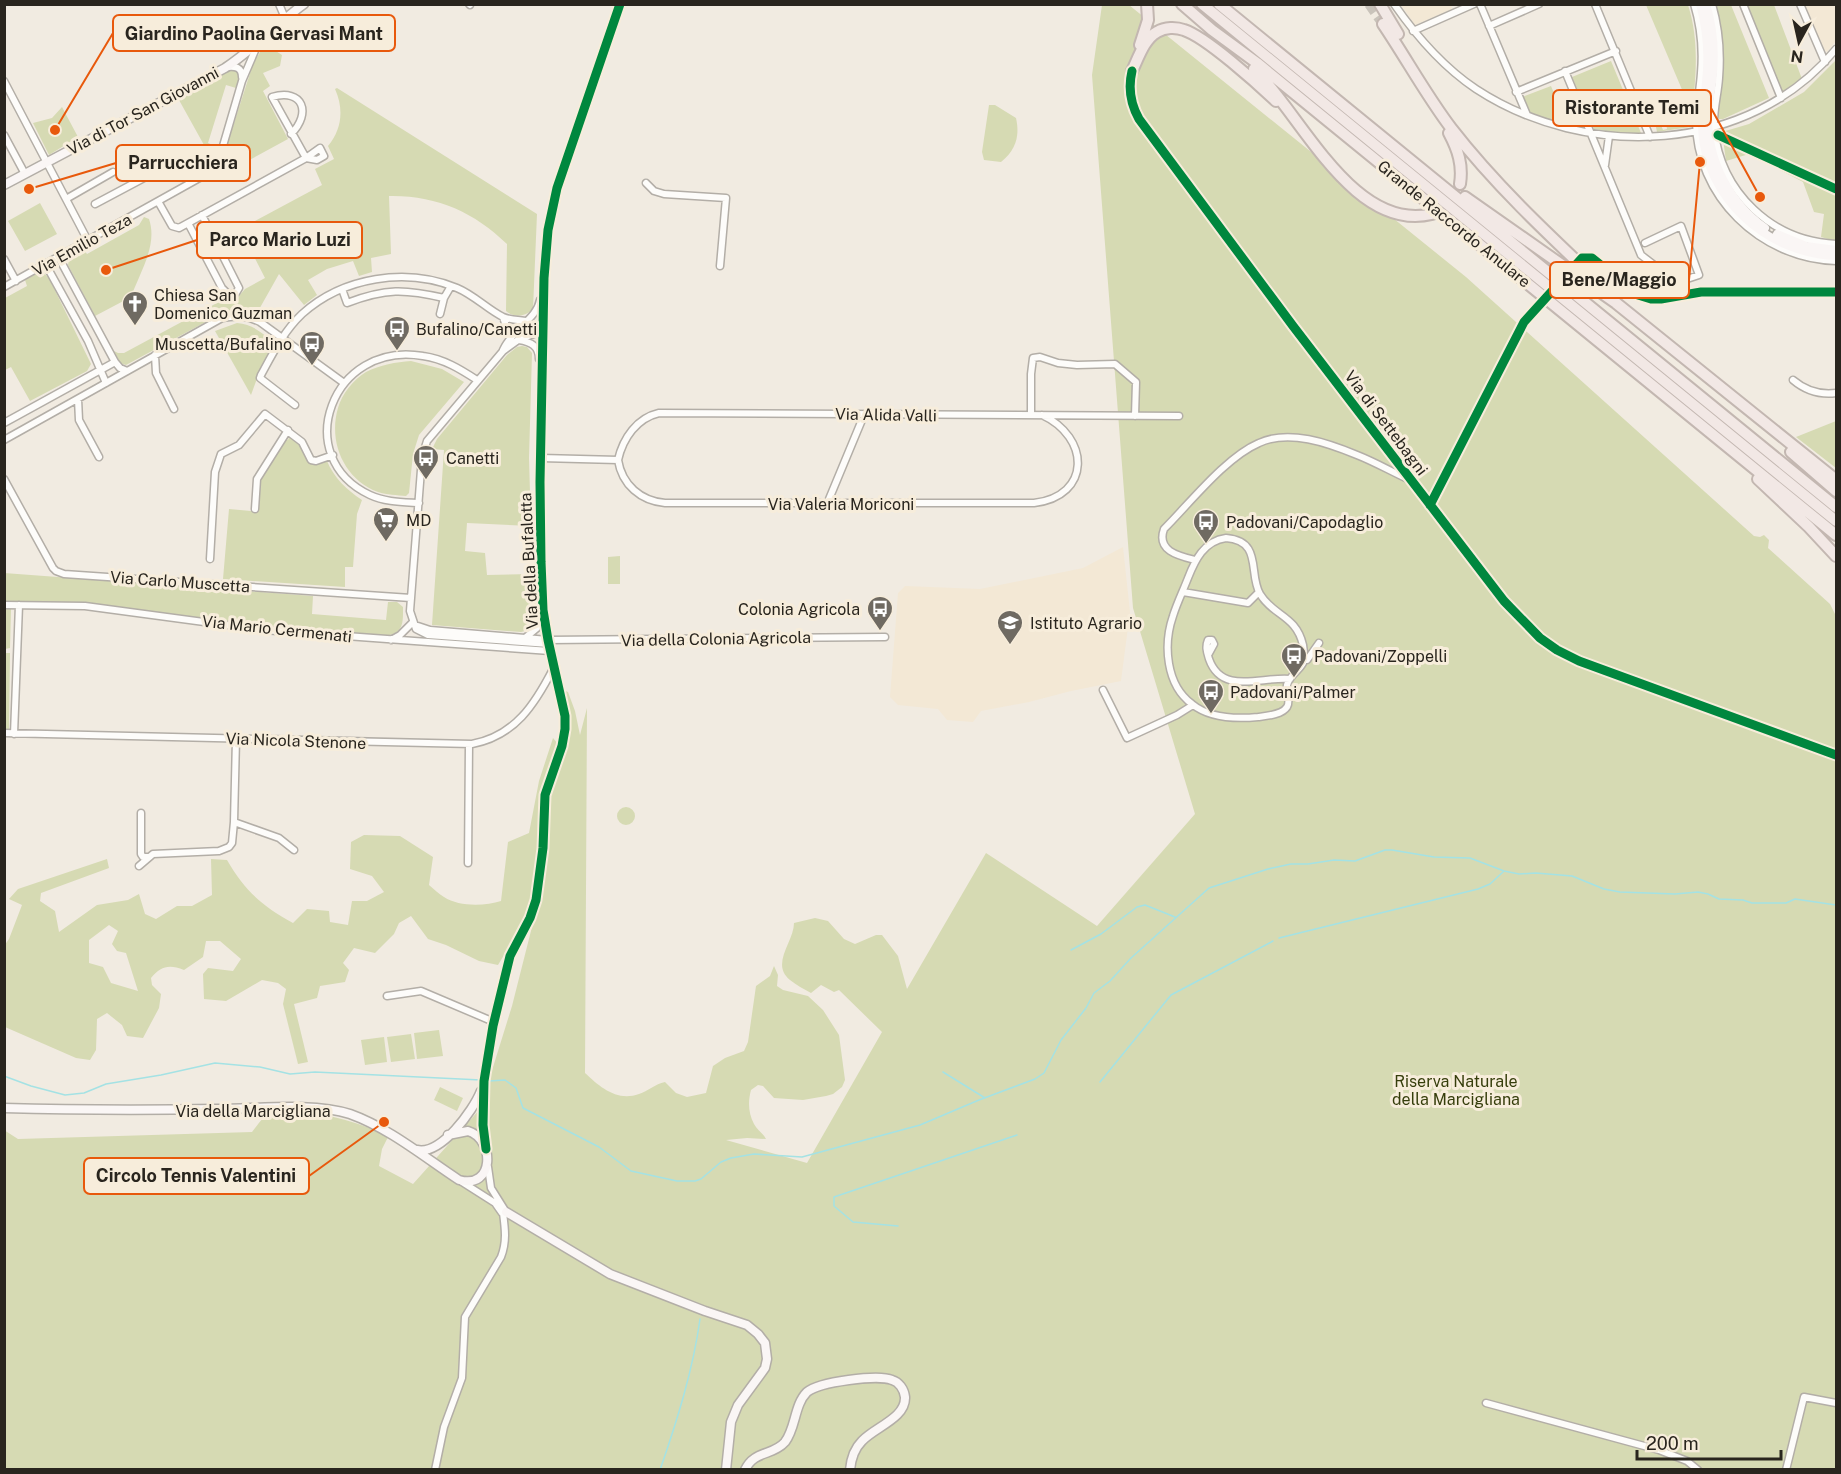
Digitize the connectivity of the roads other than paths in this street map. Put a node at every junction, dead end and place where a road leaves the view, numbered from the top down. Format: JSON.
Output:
{"nodes":[{"id":1,"x":279,"y":4,"type":"edge"},
{"id":2,"x":304,"y":4,"type":"edge"},
{"id":3,"x":620,"y":4,"type":"edge"},
{"id":4,"x":1147,"y":4,"type":"edge"},
{"id":5,"x":1182,"y":4,"type":"edge"},
{"id":6,"x":1202,"y":4,"type":"edge"},
{"id":7,"x":1219,"y":4,"type":"edge"},
{"id":8,"x":1380,"y":4,"type":"edge"},
{"id":9,"x":1394,"y":4,"type":"edge"},
{"id":10,"x":1474,"y":4,"type":"edge"},
{"id":11,"x":1480,"y":4,"type":"edge"},
{"id":12,"x":1539,"y":4,"type":"edge"},
{"id":13,"x":1595,"y":4,"type":"edge"},
{"id":14,"x":1694,"y":4,"type":"edge"},
{"id":15,"x":1700,"y":4,"type":"edge"},
{"id":16,"x":1706,"y":4,"type":"edge"},
{"id":17,"x":1712,"y":4,"type":"edge"},
{"id":18,"x":1743,"y":4,"type":"edge"},
{"id":19,"x":1800,"y":4,"type":"edge"},
{"id":20,"x":285,"y":18,"type":"junction"},
{"id":21,"x":1383,"y":24,"type":"tunnel mouth"},
{"id":22,"x":1489,"y":26,"type":"junction"},
{"id":23,"x":1212,"y":30,"type":"junction"},
{"id":24,"x":1413,"y":31,"type":"junction"},
{"id":25,"x":258,"y":42,"type":"junction"},
{"id":26,"x":1836,"y":49,"type":"edge"},
{"id":27,"x":1616,"y":51,"type":"junction"},
{"id":28,"x":1708,"y":60,"type":"junction"},
{"id":29,"x":1825,"y":62,"type":"junction"},
{"id":30,"x":1720,"y":66,"type":"junction"},
{"id":31,"x":225,"y":68,"type":"junction"},
{"id":32,"x":1132,"y":71,"type":"junction"},
{"id":33,"x":1565,"y":71,"type":"junction"},
{"id":34,"x":1414,"y":73,"type":"junction"},
{"id":35,"x":4,"y":81,"type":"edge"},
{"id":36,"x":242,"y":81,"type":"junction"},
{"id":37,"x":1516,"y":92,"type":"junction"},
{"id":38,"x":1781,"y":98,"type":"junction"},
{"id":39,"x":1508,"y":107,"type":"junction"},
{"id":40,"x":1583,"y":114,"type":"junction"},
{"id":41,"x":1354,"y":115,"type":"junction"},
{"id":42,"x":1527,"y":116,"type":"junction"},
{"id":43,"x":1705,"y":130,"type":"junction"},
{"id":44,"x":1579,"y":132,"type":"junction"},
{"id":45,"x":291,"y":134,"type":"junction"},
{"id":46,"x":1591,"y":134,"type":"junction"},
{"id":47,"x":4,"y":135,"type":"edge"},
{"id":48,"x":1719,"y":135,"type":"dead end"},
{"id":49,"x":1609,"y":136,"type":"junction"},
{"id":50,"x":1650,"y":137,"type":"junction"},
{"id":51,"x":1311,"y":139,"type":"junction"},
{"id":52,"x":189,"y":154,"type":"dead end"},
{"id":53,"x":47,"y":162,"type":"junction"},
{"id":54,"x":1605,"y":168,"type":"junction"},
{"id":55,"x":113,"y":172,"type":"dead end"},
{"id":56,"x":25,"y":174,"type":"junction"},
{"id":57,"x":646,"y":183,"type":"dead end"},
{"id":58,"x":1460,"y":184,"type":"dead end"},
{"id":59,"x":4,"y":185,"type":"edge"},
{"id":60,"x":1836,"y":189,"type":"edge"},
{"id":61,"x":1508,"y":191,"type":"junction"},
{"id":62,"x":1728,"y":193,"type":"junction"},
{"id":63,"x":66,"y":199,"type":"junction"},
{"id":64,"x":159,"y":203,"type":"junction"},
{"id":65,"x":95,"y":204,"type":"dead end"},
{"id":66,"x":1432,"y":214,"type":"dead end"},
{"id":67,"x":202,"y":215,"type":"junction"},
{"id":68,"x":188,"y":223,"type":"junction"},
{"id":69,"x":88,"y":242,"type":"junction"},
{"id":70,"x":1645,"y":243,"type":"dead end"},
{"id":71,"x":1836,"y":244,"type":"edge"},
{"id":72,"x":1836,"y":250,"type":"edge"},
{"id":73,"x":1836,"y":256,"type":"edge"},
{"id":74,"x":59,"y":258,"type":"junction"},
{"id":75,"x":4,"y":259,"type":"edge"},
{"id":76,"x":1581,"y":260,"type":"dead end"},
{"id":77,"x":1836,"y":261,"type":"edge"},
{"id":78,"x":46,"y":265,"type":"junction"},
{"id":79,"x":720,"y":266,"type":"dead end"},
{"id":80,"x":544,"y":278,"type":"junction"},
{"id":81,"x":16,"y":281,"type":"junction"},
{"id":82,"x":451,"y":286,"type":"junction"},
{"id":83,"x":4,"y":287,"type":"edge"},
{"id":84,"x":342,"y":290,"type":"junction"},
{"id":85,"x":1836,"y":292,"type":"edge"},
{"id":86,"x":444,"y":298,"type":"junction"},
{"id":87,"x":82,"y":301,"type":"junction"},
{"id":88,"x":1541,"y":303,"type":"dead end"},
{"id":89,"x":69,"y":307,"type":"junction"},
{"id":90,"x":440,"y":314,"type":"dead end"},
{"id":91,"x":503,"y":317,"type":"junction"},
{"id":92,"x":1639,"y":320,"type":"junction"},
{"id":93,"x":526,"y":321,"type":"junction"},
{"id":94,"x":544,"y":330,"type":"junction"},
{"id":95,"x":515,"y":331,"type":"junction"},
{"id":96,"x":98,"y":333,"type":"junction"},
{"id":97,"x":86,"y":338,"type":"junction"},
{"id":98,"x":282,"y":338,"type":"junction"},
{"id":99,"x":510,"y":338,"type":"junction"},
{"id":100,"x":518,"y":340,"type":"junction"},
{"id":101,"x":503,"y":351,"type":"junction"},
{"id":102,"x":155,"y":355,"type":"junction"},
{"id":103,"x":115,"y":362,"type":"junction"},
{"id":104,"x":101,"y":369,"type":"junction"},
{"id":105,"x":127,"y":371,"type":"junction"},
{"id":106,"x":1643,"y":376,"type":"junction"},
{"id":107,"x":114,"y":378,"type":"junction"},
{"id":108,"x":477,"y":380,"type":"junction"},
{"id":109,"x":1793,"y":380,"type":"dead end"},
{"id":110,"x":543,"y":381,"type":"junction"},
{"id":111,"x":106,"y":383,"type":"junction"},
{"id":112,"x":344,"y":383,"type":"junction"},
{"id":113,"x":1725,"y":391,"type":"junction"},
{"id":114,"x":1836,"y":393,"type":"edge"},
{"id":115,"x":78,"y":399,"type":"junction"},
{"id":116,"x":295,"y":405,"type":"dead end"},
{"id":117,"x":174,"y":409,"type":"dead end"},
{"id":118,"x":864,"y":415,"type":"junction"},
{"id":119,"x":1031,"y":415,"type":"junction"},
{"id":120,"x":1041,"y":415,"type":"junction"},
{"id":121,"x":1135,"y":416,"type":"junction"},
{"id":122,"x":1179,"y":416,"type":"dead end"},
{"id":123,"x":5,"y":422,"type":"edge"},
{"id":124,"x":288,"y":430,"type":"junction"},
{"id":125,"x":4,"y":440,"type":"edge"},
{"id":126,"x":333,"y":455,"type":"junction"},
{"id":127,"x":99,"y":456,"type":"dead end"},
{"id":128,"x":541,"y":458,"type":"junction"},
{"id":129,"x":618,"y":460,"type":"junction"},
{"id":130,"x":1396,"y":461,"type":"junction"},
{"id":131,"x":1386,"y":470,"type":"junction"},
{"id":132,"x":4,"y":479,"type":"edge"},
{"id":133,"x":1411,"y":480,"type":"junction"},
{"id":134,"x":1836,"y":480,"type":"edge"},
{"id":135,"x":1836,"y":491,"type":"edge"},
{"id":136,"x":419,"y":503,"type":"junction"},
{"id":137,"x":827,"y":504,"type":"junction"},
{"id":138,"x":1430,"y":505,"type":"junction"},
{"id":139,"x":1836,"y":507,"type":"edge"},
{"id":140,"x":255,"y":509,"type":"dead end"},
{"id":141,"x":1836,"y":521,"type":"edge"},
{"id":142,"x":1836,"y":535,"type":"edge"},
{"id":143,"x":1836,"y":556,"type":"edge"},
{"id":144,"x":210,"y":559,"type":"dead end"},
{"id":145,"x":1195,"y":560,"type":"junction"},
{"id":146,"x":1183,"y":592,"type":"junction"},
{"id":147,"x":1259,"y":592,"type":"junction"},
{"id":148,"x":411,"y":598,"type":"junction"},
{"id":149,"x":4,"y":605,"type":"edge"},
{"id":150,"x":19,"y":605,"type":"junction"},
{"id":151,"x":543,"y":610,"type":"junction"},
{"id":152,"x":413,"y":622,"type":"junction"},
{"id":153,"x":407,"y":630,"type":"junction"},
{"id":154,"x":428,"y":635,"type":"junction"},
{"id":155,"x":467,"y":636,"type":"junction"},
{"id":156,"x":885,"y":637,"type":"dead end"},
{"id":157,"x":524,"y":638,"type":"junction"},
{"id":158,"x":391,"y":640,"type":"junction"},
{"id":159,"x":409,"y":642,"type":"junction"},
{"id":160,"x":418,"y":642,"type":"junction"},
{"id":161,"x":1319,"y":643,"type":"dead end"},
{"id":162,"x":549,"y":645,"type":"junction"},
{"id":163,"x":1208,"y":655,"type":"dead end"},
{"id":164,"x":1303,"y":660,"type":"junction"},
{"id":165,"x":553,"y":669,"type":"junction"},
{"id":166,"x":1290,"y":679,"type":"junction"},
{"id":167,"x":1103,"y":690,"type":"dead end"},
{"id":168,"x":1193,"y":705,"type":"junction"},
{"id":169,"x":4,"y":734,"type":"edge"},
{"id":170,"x":14,"y":734,"type":"junction"},
{"id":171,"x":236,"y":739,"type":"junction"},
{"id":172,"x":469,"y":745,"type":"junction"},
{"id":173,"x":1836,"y":755,"type":"edge"},
{"id":174,"x":141,"y":813,"type":"dead end"},
{"id":175,"x":234,"y":822,"type":"junction"},
{"id":176,"x":294,"y":850,"type":"dead end"},
{"id":177,"x":149,"y":857,"type":"junction"},
{"id":178,"x":468,"y":863,"type":"dead end"},
{"id":179,"x":139,"y":866,"type":"dead end"},
{"id":180,"x":387,"y":996,"type":"dead end"},
{"id":181,"x":494,"y":1022,"type":"junction"},
{"id":182,"x":484,"y":1081,"type":"junction"},
{"id":183,"x":4,"y":1108,"type":"edge"},
{"id":184,"x":445,"y":1138,"type":"junction"},
{"id":185,"x":411,"y":1148,"type":"junction"},
{"id":186,"x":486,"y":1149,"type":"junction"},
{"id":187,"x":488,"y":1165,"type":"junction"},
{"id":188,"x":445,"y":1171,"type":"junction"},
{"id":189,"x":459,"y":1180,"type":"junction"},
{"id":190,"x":505,"y":1213,"type":"junction"},
{"id":191,"x":1486,"y":1403,"type":"dead end"},
{"id":192,"x":1836,"y":1403,"type":"edge"},
{"id":193,"x":435,"y":1470,"type":"edge"},
{"id":194,"x":726,"y":1470,"type":"edge"},
{"id":195,"x":746,"y":1470,"type":"edge"},
{"id":196,"x":849,"y":1470,"type":"edge"},
{"id":197,"x":1698,"y":1470,"type":"edge"},
{"id":198,"x":1786,"y":1470,"type":"edge"}],
"edges":[{"from":1,"to":20,"type":"street"},
{"from":2,"to":20,"type":"street","name":"Via di Tor San Giovanni"},
{"from":3,"to":80,"type":"street","name":"Via della Bufalotta"},
{"from":4,"to":32,"type":"highway"},
{"from":5,"to":23,"type":"highway","name":"Grande Raccordo Anulare"},
{"from":6,"to":141,"type":"highway","name":"Grande Raccordo Anulare"},
{"from":7,"to":41,"type":"highway","name":"Grande Raccordo Anulare"},
{"from":8,"to":61,"type":"highway"},
{"from":9,"to":24,"type":"street"},
{"from":10,"to":24,"type":"street"},
{"from":11,"to":22,"type":"street"},
{"from":12,"to":22,"type":"street"},
{"from":13,"to":27,"type":"street"},
{"from":14,"to":28,"type":"street"},
{"from":15,"to":28,"type":"street"},
{"from":16,"to":28,"type":"street"},
{"from":17,"to":30,"type":"street"},
{"from":18,"to":38,"type":"street"},
{"from":19,"to":29,"type":"street"},
{"from":20,"to":25,"type":"street","name":"Via di Tor San Giovanni"},
{"from":21,"to":34,"type":"highway"},
{"from":22,"to":37,"type":"street"},
{"from":23,"to":51,"type":"highway"},
{"from":23,"to":106,"type":"highway","name":"Grande Raccordo Anulare"},
{"from":24,"to":39,"type":"street"},
{"from":25,"to":31,"type":"street","name":"Via di Tor San Giovanni"},
{"from":25,"to":36,"type":"street","name":"Via Emilio Teza"},
{"from":26,"to":29,"type":"street"},
{"from":27,"to":33,"type":"street"},
{"from":27,"to":50,"type":"street"},
{"from":28,"to":30,"type":"street"},
{"from":28,"to":43,"type":"street"},
{"from":29,"to":38,"type":"street"},
{"from":30,"to":43,"type":"street"},
{"from":31,"to":36,"type":"street"},
{"from":31,"to":53,"type":"street","name":"Via di Tor San Giovanni"},
{"from":32,"to":51,"type":"highway"},
{"from":32,"to":130,"type":"street","name":"Via di Settebagni"},
{"from":33,"to":37,"type":"street"},
{"from":33,"to":40,"type":"street"},
{"from":34,"to":58,"type":"highway"},
{"from":34,"to":61,"type":"highway"},
{"from":35,"to":53,"type":"street"},
{"from":36,"to":64,"type":"street","name":"Via Emilio Teza"},
{"from":37,"to":39,"type":"street"},
{"from":37,"to":42,"type":"street"},
{"from":38,"to":43,"type":"street"},
{"from":39,"to":42,"type":"street"},
{"from":40,"to":44,"type":"street"},
{"from":40,"to":46,"type":"street"},
{"from":41,"to":92,"type":"highway"},
{"from":41,"to":139,"type":"highway","name":"Grande Raccordo Anulare"},
{"from":42,"to":44,"type":"street"},
{"from":43,"to":50,"type":"street"},
{"from":43,"to":62,"type":"street"},
{"from":44,"to":46,"type":"street"},
{"from":45,"to":45,"type":"street"},
{"from":45,"to":67,"type":"street"},
{"from":46,"to":49,"type":"street"},
{"from":46,"to":54,"type":"street"},
{"from":47,"to":56,"type":"street"},
{"from":48,"to":60,"type":"street"},
{"from":49,"to":50,"type":"street"},
{"from":49,"to":54,"type":"street"},
{"from":51,"to":66,"type":"highway"},
{"from":52,"to":65,"type":"street"},
{"from":53,"to":56,"type":"street","name":"Via di Tor San Giovanni"},
{"from":53,"to":63,"type":"street"},
{"from":54,"to":70,"type":"street"},
{"from":55,"to":63,"type":"street"},
{"from":56,"to":59,"type":"street","name":"Via di Tor San Giovanni"},
{"from":57,"to":79,"type":"street"},
{"from":61,"to":92,"type":"highway"},
{"from":62,"to":71,"type":"street"},
{"from":62,"to":72,"type":"street"},
{"from":62,"to":73,"type":"street"},
{"from":62,"to":77,"type":"street"},
{"from":63,"to":69,"type":"street"},
{"from":64,"to":68,"type":"street"},
{"from":64,"to":69,"type":"street","name":"Via Emilio Teza"},
{"from":67,"to":68,"type":"street"},
{"from":67,"to":68,"type":"street"},
{"from":69,"to":74,"type":"street","name":"Via Emilio Teza"},
{"from":74,"to":78,"type":"street","name":"Via Emilio Teza"},
{"from":74,"to":87,"type":"street"},
{"from":75,"to":81,"type":"street"},
{"from":76,"to":85,"type":"street"},
{"from":78,"to":81,"type":"street","name":"Via Emilio Teza"},
{"from":78,"to":89,"type":"street"},
{"from":80,"to":93,"type":"street"},
{"from":80,"to":94,"type":"street","name":"Via della Bufalotta"},
{"from":81,"to":83,"type":"street","name":"Via Emilio Teza"},
{"from":82,"to":84,"type":"street"},
{"from":82,"to":86,"type":"street"},
{"from":82,"to":91,"type":"street"},
{"from":84,"to":86,"type":"street"},
{"from":84,"to":98,"type":"street"},
{"from":86,"to":90,"type":"street"},
{"from":87,"to":89,"type":"street"},
{"from":87,"to":96,"type":"street"},
{"from":88,"to":138,"type":"street"},
{"from":89,"to":97,"type":"street"},
{"from":91,"to":93,"type":"street"},
{"from":91,"to":99,"type":"street"},
{"from":92,"to":113,"type":"highway"},
{"from":93,"to":95,"type":"street"},
{"from":94,"to":95,"type":"street"},
{"from":94,"to":100,"type":"street"},
{"from":94,"to":110,"type":"street","name":"Via della Bufalotta"},
{"from":95,"to":99,"type":"street"},
{"from":96,"to":97,"type":"street"},
{"from":96,"to":103,"type":"street"},
{"from":97,"to":104,"type":"street"},
{"from":98,"to":102,"type":"street"},
{"from":98,"to":112,"type":"street"},
{"from":98,"to":116,"type":"street"},
{"from":99,"to":101,"type":"street"},
{"from":100,"to":101,"type":"street"},
{"from":100,"to":110,"type":"street"},
{"from":101,"to":108,"type":"street"},
{"from":102,"to":105,"type":"street"},
{"from":102,"to":117,"type":"street"},
{"from":103,"to":104,"type":"street"},
{"from":103,"to":105,"type":"street"},
{"from":103,"to":107,"type":"street"},
{"from":104,"to":107,"type":"street"},
{"from":104,"to":111,"type":"street"},
{"from":104,"to":123,"type":"street"},
{"from":105,"to":107,"type":"street"},
{"from":106,"to":142,"type":"highway","name":"Grande Raccordo Anulare"},
{"from":106,"to":143,"type":"highway"},
{"from":107,"to":111,"type":"street"},
{"from":108,"to":112,"type":"street"},
{"from":108,"to":136,"type":"street"},
{"from":109,"to":114,"type":"street"},
{"from":110,"to":128,"type":"street","name":"Via della Bufalotta"},
{"from":111,"to":115,"type":"street"},
{"from":112,"to":126,"type":"street"},
{"from":113,"to":134,"type":"highway"},
{"from":113,"to":135,"type":"highway"},
{"from":115,"to":125,"type":"street"},
{"from":115,"to":127,"type":"street"},
{"from":118,"to":119,"type":"street","name":"Via Alida Valli"},
{"from":118,"to":129,"type":"street","name":"Via Alida Valli"},
{"from":118,"to":137,"type":"street"},
{"from":119,"to":120,"type":"street","name":"Via Alida Valli"},
{"from":119,"to":121,"type":"street"},
{"from":120,"to":121,"type":"street","name":"Via Alida Valli"},
{"from":120,"to":137,"type":"street","name":"Via Valeria Moriconi"},
{"from":121,"to":122,"type":"street","name":"Via Alida Valli"},
{"from":124,"to":126,"type":"street"},
{"from":124,"to":140,"type":"street"},
{"from":124,"to":144,"type":"street"},
{"from":126,"to":136,"type":"street"},
{"from":128,"to":129,"type":"street"},
{"from":128,"to":151,"type":"street","name":"Via della Bufalotta"},
{"from":129,"to":137,"type":"street","name":"Via Valeria Moriconi"},
{"from":130,"to":131,"type":"street"},
{"from":130,"to":133,"type":"street","name":"Via di Settebagni"},
{"from":131,"to":133,"type":"street"},
{"from":131,"to":145,"type":"street"},
{"from":132,"to":148,"type":"street","name":"Via Carlo Muscetta"},
{"from":133,"to":138,"type":"street","name":"Via di Settebagni"},
{"from":136,"to":148,"type":"street"},
{"from":138,"to":173,"type":"street","name":"Via di Settebagni"},
{"from":145,"to":146,"type":"street"},
{"from":145,"to":147,"type":"street"},
{"from":146,"to":147,"type":"street"},
{"from":146,"to":168,"type":"street"},
{"from":147,"to":164,"type":"street"},
{"from":148,"to":152,"type":"street"},
{"from":149,"to":150,"type":"street","name":"Via Mario Cermenati"},
{"from":150,"to":158,"type":"street","name":"Via Mario Cermenati"},
{"from":150,"to":170,"type":"street"},
{"from":151,"to":157,"type":"street"},
{"from":151,"to":162,"type":"street","name":"Via della Bufalotta"},
{"from":152,"to":153,"type":"street"},
{"from":152,"to":154,"type":"street"},
{"from":152,"to":155,"type":"street"},
{"from":153,"to":158,"type":"street"},
{"from":153,"to":159,"type":"street"},
{"from":154,"to":155,"type":"street"},
{"from":154,"to":160,"type":"street"},
{"from":155,"to":157,"type":"street"},
{"from":155,"to":162,"type":"street"},
{"from":156,"to":162,"type":"street","name":"Via della Colonia Agricola"},
{"from":157,"to":162,"type":"street"},
{"from":158,"to":159,"type":"street","name":"Via Mario Cermenati"},
{"from":159,"to":160,"type":"street","name":"Via Mario Cermenati"},
{"from":160,"to":162,"type":"street","name":"Via Mario Cermenati"},
{"from":161,"to":164,"type":"street"},
{"from":162,"to":165,"type":"street","name":"Via della Bufalotta"},
{"from":163,"to":166,"type":"street"},
{"from":164,"to":166,"type":"street"},
{"from":165,"to":172,"type":"street","name":"Via Nicola Stenone"},
{"from":165,"to":181,"type":"street","name":"Via della Bufalotta"},
{"from":166,"to":168,"type":"street"},
{"from":167,"to":168,"type":"street"},
{"from":169,"to":170,"type":"street","name":"Via Nicola Stenone"},
{"from":170,"to":171,"type":"street","name":"Via Nicola Stenone"},
{"from":171,"to":172,"type":"street","name":"Via Nicola Stenone"},
{"from":171,"to":175,"type":"street"},
{"from":172,"to":178,"type":"street"},
{"from":174,"to":177,"type":"street"},
{"from":175,"to":176,"type":"street"},
{"from":175,"to":177,"type":"street"},
{"from":177,"to":179,"type":"street"},
{"from":180,"to":181,"type":"street"},
{"from":181,"to":182,"type":"street","name":"Via della Bufalotta"},
{"from":182,"to":184,"type":"street","name":"Via della Bufalotta"},
{"from":182,"to":186,"type":"street","name":"Via della Bufalotta"},
{"from":183,"to":185,"type":"street","name":"Via della Marcigliana"},
{"from":184,"to":185,"type":"street"},
{"from":184,"to":186,"type":"street"},
{"from":184,"to":188,"type":"street"},
{"from":185,"to":188,"type":"street","name":"Via della Marcigliana"},
{"from":186,"to":187,"type":"street"},
{"from":187,"to":189,"type":"street"},
{"from":187,"to":190,"type":"street"},
{"from":188,"to":189,"type":"street","name":"Via della Marcigliana"},
{"from":189,"to":190,"type":"street","name":"Via della Marcigliana"},
{"from":190,"to":193,"type":"street"},
{"from":190,"to":194,"type":"street","name":"Via della Marcigliana"},
{"from":191,"to":197,"type":"street"},
{"from":192,"to":198,"type":"street"},
{"from":195,"to":196,"type":"street"}]}
